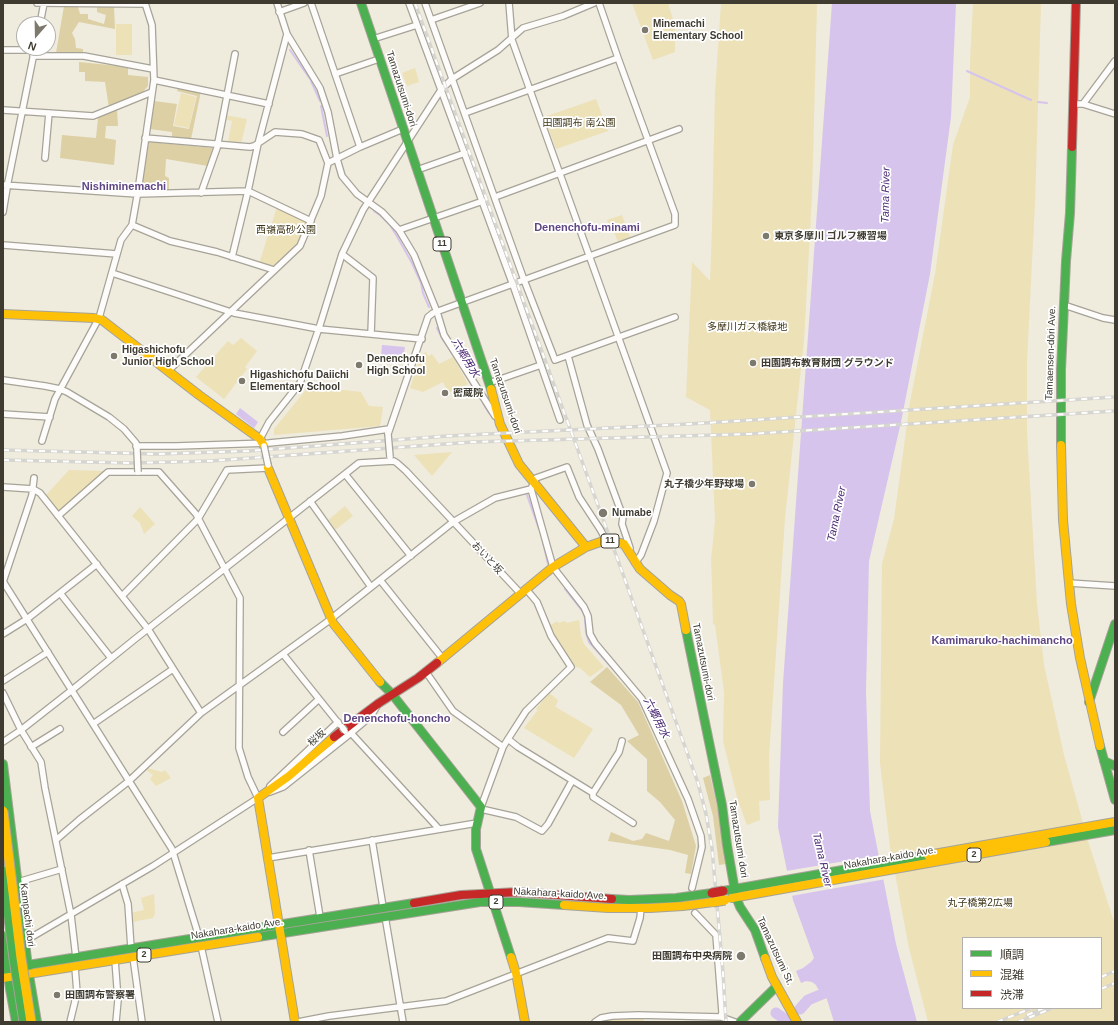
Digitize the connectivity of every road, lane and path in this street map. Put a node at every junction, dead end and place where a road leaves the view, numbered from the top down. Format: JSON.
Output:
{"nodes":[{"id":1,"x":37,"y":3,"type":"edge"},
{"id":2,"x":44,"y":3,"type":"edge"},
{"id":3,"x":277,"y":3,"type":"edge"},
{"id":4,"x":304,"y":3,"type":"edge"},
{"id":5,"x":311,"y":3,"type":"edge"},
{"id":6,"x":361,"y":3,"type":"edge"},
{"id":7,"x":409,"y":3,"type":"edge"},
{"id":8,"x":424,"y":3,"type":"edge"},
{"id":9,"x":480,"y":3,"type":"edge"},
{"id":10,"x":509,"y":3,"type":"edge"},
{"id":11,"x":594,"y":3,"type":"edge"},
{"id":12,"x":599,"y":3,"type":"edge"},
{"id":13,"x":1076,"y":3,"type":"edge"},
{"id":14,"x":145,"y":4,"type":"edge"},
{"id":15,"x":279,"y":12,"type":"junction"},
{"id":16,"x":42,"y":16,"type":"edge"},
{"id":17,"x":431,"y":20,"type":"junction"},
{"id":18,"x":417,"y":24,"type":"junction"},
{"id":19,"x":287,"y":34,"type":"junction"},
{"id":20,"x":373,"y":39,"type":"junction"},
{"id":21,"x":512,"y":40,"type":"junction"},
{"id":22,"x":3,"y":50,"type":"edge"},
{"id":23,"x":16,"y":50,"type":"edge"},
{"id":24,"x":56,"y":53,"type":"edge"},
{"id":25,"x":235,"y":54,"type":"dead end"},
{"id":26,"x":33,"y":56,"type":"edge"},
{"id":27,"x":618,"y":58,"type":"junction"},
{"id":28,"x":379,"y":59,"type":"junction"},
{"id":29,"x":1115,"y":61,"type":"edge"},
{"id":30,"x":153,"y":69,"type":"junction"},
{"id":31,"x":335,"y":74,"type":"junction"},
{"id":32,"x":452,"y":79,"type":"junction"},
{"id":33,"x":154,"y":80,"type":"junction"},
{"id":34,"x":441,"y":90,"type":"junction"},
{"id":35,"x":530,"y":90,"type":"junction"},
{"id":36,"x":152,"y":92,"type":"junction"},
{"id":37,"x":226,"y":94,"type":"junction"},
{"id":38,"x":269,"y":104,"type":"junction"},
{"id":39,"x":1073,"y":104,"type":"junction"},
{"id":40,"x":1082,"y":104,"type":"junction"},
{"id":41,"x":3,"y":110,"type":"edge"},
{"id":42,"x":22,"y":111,"type":"junction"},
{"id":43,"x":49,"y":113,"type":"junction"},
{"id":44,"x":465,"y":113,"type":"junction"},
{"id":45,"x":1115,"y":114,"type":"edge"},
{"id":46,"x":403,"y":129,"type":"junction"},
{"id":47,"x":679,"y":129,"type":"dead end"},
{"id":48,"x":145,"y":138,"type":"junction"},
{"id":49,"x":648,"y":140,"type":"junction"},
{"id":50,"x":407,"y":141,"type":"junction"},
{"id":51,"x":218,"y":144,"type":"junction"},
{"id":52,"x":258,"y":144,"type":"junction"},
{"id":53,"x":360,"y":147,"type":"junction"},
{"id":54,"x":465,"y":153,"type":"junction"},
{"id":55,"x":45,"y":158,"type":"dead end"},
{"id":56,"x":337,"y":159,"type":"junction"},
{"id":57,"x":328,"y":163,"type":"junction"},
{"id":58,"x":417,"y":170,"type":"junction"},
{"id":59,"x":560,"y":173,"type":"junction"},
{"id":60,"x":5,"y":185,"type":"edge"},
{"id":61,"x":248,"y":191,"type":"junction"},
{"id":62,"x":137,"y":194,"type":"junction"},
{"id":63,"x":201,"y":194,"type":"junction"},
{"id":64,"x":495,"y":197,"type":"junction"},
{"id":65,"x":483,"y":201,"type":"junction"},
{"id":66,"x":367,"y":202,"type":"junction"},
{"id":67,"x":3,"y":212,"type":"edge"},
{"id":68,"x":433,"y":218,"type":"junction"},
{"id":69,"x":311,"y":221,"type":"junction"},
{"id":70,"x":132,"y":225,"type":"junction"},
{"id":71,"x":399,"y":230,"type":"junction"},
{"id":72,"x":3,"y":245,"type":"edge"},
{"id":73,"x":117,"y":254,"type":"junction"},
{"id":74,"x":342,"y":254,"type":"junction"},
{"id":75,"x":232,"y":257,"type":"junction"},
{"id":76,"x":590,"y":257,"type":"junction"},
{"id":77,"x":274,"y":270,"type":"junction"},
{"id":78,"x":112,"y":273,"type":"junction"},
{"id":79,"x":524,"y":280,"type":"junction"},
{"id":80,"x":513,"y":285,"type":"junction"},
{"id":81,"x":462,"y":303,"type":"junction"},
{"id":82,"x":1064,"y":305,"type":"junction"},
{"id":83,"x":231,"y":312,"type":"junction"},
{"id":84,"x":437,"y":312,"type":"junction"},
{"id":85,"x":3,"y":314,"type":"edge"},
{"id":86,"x":675,"y":317,"type":"dead end"},
{"id":87,"x":99,"y":318,"type":"junction"},
{"id":88,"x":1115,"y":320,"type":"edge"},
{"id":89,"x":319,"y":329,"type":"junction"},
{"id":90,"x":371,"y":334,"type":"junction"},
{"id":91,"x":619,"y":336,"type":"junction"},
{"id":92,"x":422,"y":339,"type":"junction"},
{"id":93,"x":568,"y":356,"type":"junction"},
{"id":94,"x":541,"y":365,"type":"junction"},
{"id":95,"x":168,"y":371,"type":"junction"},
{"id":96,"x":3,"y":380,"type":"edge"},
{"id":97,"x":488,"y":383,"type":"junction"},
{"id":98,"x":60,"y":389,"type":"junction"},
{"id":99,"x":3,"y":414,"type":"edge"},
{"id":100,"x":50,"y":417,"type":"junction"},
{"id":101,"x":560,"y":420,"type":"dead end"},
{"id":102,"x":500,"y":424,"type":"junction"},
{"id":103,"x":388,"y":431,"type":"junction"},
{"id":104,"x":42,"y":441,"type":"dead end"},
{"id":105,"x":263,"y":442,"type":"junction"},
{"id":106,"x":137,"y":449,"type":"junction"},
{"id":107,"x":390,"y":459,"type":"junction"},
{"id":108,"x":268,"y":466,"type":"junction"},
{"id":109,"x":138,"y":472,"type":"junction"},
{"id":110,"x":345,"y":474,"type":"junction"},
{"id":111,"x":34,"y":478,"type":"dead end"},
{"id":112,"x":533,"y":486,"type":"junction"},
{"id":113,"x":3,"y":487,"type":"edge"},
{"id":114,"x":34,"y":490,"type":"junction"},
{"id":115,"x":310,"y":501,"type":"junction"},
{"id":116,"x":58,"y":516,"type":"junction"},
{"id":117,"x":288,"y":517,"type":"junction"},
{"id":118,"x":198,"y":519,"type":"junction"},
{"id":119,"x":453,"y":522,"type":"junction"},
{"id":120,"x":606,"y":540,"type":"junction"},
{"id":121,"x":586,"y":547,"type":"junction"},
{"id":122,"x":628,"y":551,"type":"junction"},
{"id":123,"x":411,"y":556,"type":"junction"},
{"id":124,"x":635,"y":563,"type":"junction"},
{"id":125,"x":97,"y":564,"type":"junction"},
{"id":126,"x":553,"y":566,"type":"junction"},
{"id":127,"x":225,"y":569,"type":"junction"},
{"id":128,"x":3,"y":579,"type":"edge"},
{"id":129,"x":380,"y":580,"type":"junction"},
{"id":130,"x":1069,"y":583,"type":"junction"},
{"id":131,"x":1115,"y":586,"type":"edge"},
{"id":132,"x":371,"y":587,"type":"junction"},
{"id":133,"x":524,"y":591,"type":"junction"},
{"id":134,"x":60,"y":593,"type":"junction"},
{"id":135,"x":122,"y":596,"type":"junction"},
{"id":136,"x":27,"y":619,"type":"junction"},
{"id":137,"x":331,"y":619,"type":"junction"},
{"id":138,"x":1115,"y":624,"type":"edge"},
{"id":139,"x":148,"y":629,"type":"junction"},
{"id":140,"x":3,"y":634,"type":"edge"},
{"id":141,"x":48,"y":652,"type":"junction"},
{"id":142,"x":284,"y":654,"type":"junction"},
{"id":143,"x":111,"y":658,"type":"junction"},
{"id":144,"x":443,"y":659,"type":"junction"},
{"id":145,"x":173,"y":669,"type":"junction"},
{"id":146,"x":426,"y":672,"type":"junction"},
{"id":147,"x":3,"y":681,"type":"edge"},
{"id":148,"x":239,"y":687,"type":"junction"},
{"id":149,"x":72,"y":690,"type":"junction"},
{"id":150,"x":3,"y":693,"type":"edge"},
{"id":151,"x":392,"y":694,"type":"junction"},
{"id":152,"x":319,"y":699,"type":"junction"},
{"id":153,"x":1089,"y":702,"type":"junction"},
{"id":154,"x":379,"y":703,"type":"junction"},
{"id":155,"x":201,"y":714,"type":"junction"},
{"id":156,"x":338,"y":722,"type":"junction"},
{"id":157,"x":93,"y":724,"type":"junction"},
{"id":158,"x":60,"y":729,"type":"dead end"},
{"id":159,"x":343,"y":729,"type":"dead end"},
{"id":160,"x":21,"y":730,"type":"junction"},
{"id":161,"x":283,"y":732,"type":"dead end"},
{"id":162,"x":351,"y":734,"type":"junction"},
{"id":163,"x":508,"y":739,"type":"junction"},
{"id":164,"x":622,"y":741,"type":"dead end"},
{"id":165,"x":3,"y":742,"type":"edge"},
{"id":166,"x":32,"y":747,"type":"junction"},
{"id":167,"x":503,"y":747,"type":"junction"},
{"id":168,"x":1104,"y":762,"type":"junction"},
{"id":169,"x":3,"y":764,"type":"edge"},
{"id":170,"x":1115,"y":766,"type":"edge"},
{"id":171,"x":129,"y":781,"type":"junction"},
{"id":172,"x":572,"y":781,"type":"junction"},
{"id":173,"x":593,"y":793,"type":"junction"},
{"id":174,"x":261,"y":796,"type":"junction"},
{"id":175,"x":1115,"y":800,"type":"edge"},
{"id":176,"x":481,"y":808,"type":"junction"},
{"id":177,"x":3,"y":811,"type":"edge"},
{"id":178,"x":477,"y":823,"type":"junction"},
{"id":179,"x":633,"y":823,"type":"dead end"},
{"id":180,"x":1112,"y":826,"type":"edge"},
{"id":181,"x":439,"y":829,"type":"junction"},
{"id":182,"x":56,"y":840,"type":"junction"},
{"id":183,"x":372,"y":840,"type":"junction"},
{"id":184,"x":309,"y":850,"type":"junction"},
{"id":185,"x":174,"y":853,"type":"junction"},
{"id":186,"x":268,"y":858,"type":"junction"},
{"id":187,"x":62,"y":869,"type":"junction"},
{"id":188,"x":3,"y":871,"type":"edge"},
{"id":189,"x":18,"y":882,"type":"junction"},
{"id":190,"x":122,"y":884,"type":"junction"},
{"id":191,"x":692,"y":888,"type":"dead end"},
{"id":192,"x":735,"y":893,"type":"junction"},
{"id":193,"x":491,"y":897,"type":"junction"},
{"id":194,"x":712,"y":897,"type":"junction"},
{"id":195,"x":641,"y":908,"type":"junction"},
{"id":196,"x":384,"y":912,"type":"junction"},
{"id":197,"x":695,"y":913,"type":"dead end"},
{"id":198,"x":70,"y":915,"type":"junction"},
{"id":199,"x":320,"y":917,"type":"junction"},
{"id":200,"x":279,"y":929,"type":"junction"},
{"id":201,"x":3,"y":936,"type":"edge"},
{"id":202,"x":26,"y":941,"type":"junction"},
{"id":203,"x":200,"y":942,"type":"junction"},
{"id":204,"x":132,"y":953,"type":"junction"},
{"id":205,"x":76,"y":958,"type":"junction"},
{"id":206,"x":115,"y":960,"type":"junction"},
{"id":207,"x":75,"y":967,"type":"junction"},
{"id":208,"x":28,"y":970,"type":"junction"},
{"id":209,"x":5,"y":973,"type":"edge"},
{"id":210,"x":516,"y":973,"type":"junction"},
{"id":211,"x":777,"y":986,"type":"junction"},
{"id":212,"x":400,"y":1006,"type":"junction"},
{"id":213,"x":721,"y":1018,"type":"junction"},
{"id":214,"x":16,"y":1022,"type":"edge"},
{"id":215,"x":24,"y":1022,"type":"edge"},
{"id":216,"x":31,"y":1022,"type":"edge"},
{"id":217,"x":37,"y":1022,"type":"edge"},
{"id":218,"x":70,"y":1022,"type":"edge"},
{"id":219,"x":116,"y":1022,"type":"edge"},
{"id":220,"x":142,"y":1022,"type":"edge"},
{"id":221,"x":218,"y":1022,"type":"edge"},
{"id":222,"x":295,"y":1022,"type":"edge"},
{"id":223,"x":298,"y":1022,"type":"edge"},
{"id":224,"x":403,"y":1022,"type":"edge"},
{"id":225,"x":524,"y":1022,"type":"edge"},
{"id":226,"x":595,"y":1022,"type":"edge"},
{"id":227,"x":735,"y":1022,"type":"edge"},
{"id":228,"x":740,"y":1022,"type":"edge"},
{"id":229,"x":797,"y":1022,"type":"edge"}],
"edges":[{"from":1,"to":2,"type":"street"},
{"from":2,"to":14,"type":"street"},
{"from":2,"to":16,"type":"street"},
{"from":3,"to":15,"type":"street"},
{"from":4,"to":15,"type":"street"},
{"from":5,"to":31,"type":"street"},
{"from":6,"to":20,"type":"main road","name":"Tamazutsumi-dori","number":"11"},
{"from":7,"to":18,"type":"street"},
{"from":8,"to":17,"type":"street"},
{"from":9,"to":17,"type":"street"},
{"from":10,"to":21,"type":"street"},
{"from":11,"to":21,"type":"street"},
{"from":12,"to":27,"type":"street"},
{"from":13,"to":39,"type":"main road","name":"Tamaensen-dōri Ave."},
{"from":14,"to":30,"type":"street"},
{"from":15,"to":19,"type":"street"},
{"from":17,"to":32,"type":"street"},
{"from":18,"to":20,"type":"street"},
{"from":18,"to":34,"type":"street"},
{"from":19,"to":38,"type":"street"},
{"from":19,"to":56,"type":"street"},
{"from":20,"to":28,"type":"main road","name":"Tamazutsumi-dori","number":"11"},
{"from":21,"to":32,"type":"street"},
{"from":21,"to":35,"type":"street"},
{"from":22,"to":23,"type":"street"},
{"from":24,"to":30,"type":"street"},
{"from":25,"to":37,"type":"street"},
{"from":26,"to":42,"type":"street"},
{"from":27,"to":35,"type":"street"},
{"from":27,"to":49,"type":"street"},
{"from":28,"to":31,"type":"street"},
{"from":28,"to":46,"type":"main road","name":"Tamazutsumi-dori","number":"11"},
{"from":29,"to":40,"type":"street"},
{"from":30,"to":33,"type":"street"},
{"from":31,"to":53,"type":"street"},
{"from":32,"to":34,"type":"street"},
{"from":32,"to":44,"type":"street"},
{"from":33,"to":36,"type":"street"},
{"from":33,"to":37,"type":"street"},
{"from":34,"to":50,"type":"street"},
{"from":34,"to":54,"type":"street"},
{"from":35,"to":44,"type":"street"},
{"from":35,"to":59,"type":"street"},
{"from":36,"to":43,"type":"street"},
{"from":36,"to":48,"type":"street"},
{"from":37,"to":38,"type":"street"},
{"from":37,"to":51,"type":"street"},
{"from":38,"to":52,"type":"street"},
{"from":39,"to":40,"type":"street"},
{"from":39,"to":82,"type":"main road","name":"Tamaensen-dōri Ave."},
{"from":40,"to":45,"type":"street"},
{"from":41,"to":42,"type":"street"},
{"from":42,"to":43,"type":"street"},
{"from":42,"to":60,"type":"street"},
{"from":43,"to":55,"type":"street"},
{"from":44,"to":64,"type":"street"},
{"from":46,"to":50,"type":"main road","name":"Tamazutsumi-dori","number":"11"},
{"from":46,"to":53,"type":"street"},
{"from":47,"to":49,"type":"street"},
{"from":48,"to":51,"type":"street"},
{"from":48,"to":62,"type":"street"},
{"from":49,"to":59,"type":"street"},
{"from":49,"to":76,"type":"street"},
{"from":50,"to":58,"type":"main road","name":"Tamazutsumi-dori","number":"11"},
{"from":50,"to":66,"type":"street"},
{"from":51,"to":52,"type":"street"},
{"from":51,"to":63,"type":"street"},
{"from":52,"to":57,"type":"street"},
{"from":52,"to":61,"type":"street"},
{"from":53,"to":56,"type":"street"},
{"from":54,"to":58,"type":"street"},
{"from":54,"to":65,"type":"street"},
{"from":56,"to":57,"type":"street"},
{"from":56,"to":66,"type":"street"},
{"from":57,"to":69,"type":"street"},
{"from":58,"to":68,"type":"main road","name":"Tamazutsumi-dori","number":"11"},
{"from":59,"to":64,"type":"street"},
{"from":59,"to":76,"type":"street"},
{"from":60,"to":62,"type":"street"},
{"from":60,"to":67,"type":"street"},
{"from":61,"to":63,"type":"street"},
{"from":61,"to":69,"type":"street"},
{"from":61,"to":75,"type":"street"},
{"from":62,"to":63,"type":"street"},
{"from":62,"to":70,"type":"street"},
{"from":64,"to":79,"type":"street"},
{"from":65,"to":68,"type":"street"},
{"from":65,"to":80,"type":"street"},
{"from":66,"to":71,"type":"street"},
{"from":66,"to":74,"type":"street"},
{"from":68,"to":71,"type":"street"},
{"from":68,"to":81,"type":"main road","name":"Tamazutsumi-dori","number":"11"},
{"from":69,"to":77,"type":"street"},
{"from":70,"to":73,"type":"street"},
{"from":70,"to":75,"type":"street"},
{"from":71,"to":84,"type":"street"},
{"from":72,"to":73,"type":"street"},
{"from":73,"to":78,"type":"street"},
{"from":74,"to":89,"type":"street"},
{"from":74,"to":90,"type":"street"},
{"from":75,"to":77,"type":"street"},
{"from":76,"to":79,"type":"street"},
{"from":76,"to":91,"type":"street"},
{"from":77,"to":83,"type":"street"},
{"from":78,"to":83,"type":"street"},
{"from":78,"to":87,"type":"street"},
{"from":79,"to":80,"type":"street"},
{"from":79,"to":93,"type":"street"},
{"from":80,"to":81,"type":"street"},
{"from":80,"to":94,"type":"street"},
{"from":81,"to":84,"type":"street"},
{"from":81,"to":97,"type":"main road","name":"Tamazutsumi-dori","number":"11"},
{"from":82,"to":88,"type":"street"},
{"from":82,"to":130,"type":"main road","name":"Tamaensen-dōri Ave."},
{"from":83,"to":89,"type":"street"},
{"from":83,"to":95,"type":"street"},
{"from":84,"to":92,"type":"street"},
{"from":84,"to":102,"type":"street"},
{"from":85,"to":87,"type":"main road"},
{"from":86,"to":91,"type":"street"},
{"from":87,"to":95,"type":"main road"},
{"from":87,"to":98,"type":"street"},
{"from":89,"to":90,"type":"street"},
{"from":89,"to":105,"type":"street"},
{"from":90,"to":92,"type":"street"},
{"from":91,"to":93,"type":"street"},
{"from":91,"to":124,"type":"street"},
{"from":92,"to":103,"type":"street"},
{"from":93,"to":122,"type":"street"},
{"from":94,"to":97,"type":"street"},
{"from":94,"to":101,"type":"street"},
{"from":95,"to":105,"type":"main road"},
{"from":96,"to":98,"type":"street"},
{"from":97,"to":102,"type":"main road","name":"Tamazutsumi-dori","number":"11"},
{"from":98,"to":100,"type":"street"},
{"from":98,"to":106,"type":"street"},
{"from":99,"to":100,"type":"street"},
{"from":100,"to":104,"type":"street"},
{"from":102,"to":112,"type":"main road","name":"Tamazutsumi-dori","number":"11"},
{"from":103,"to":105,"type":"street"},
{"from":103,"to":107,"type":"street","bridge":true},
{"from":105,"to":106,"type":"street"},
{"from":105,"to":108,"type":"street","bridge":true},
{"from":106,"to":109,"type":"street","bridge":true},
{"from":107,"to":110,"type":"street"},
{"from":107,"to":119,"type":"street","name":"おいと坂"},
{"from":108,"to":117,"type":"main road"},
{"from":108,"to":118,"type":"street"},
{"from":109,"to":116,"type":"street"},
{"from":109,"to":118,"type":"street"},
{"from":110,"to":115,"type":"street"},
{"from":110,"to":123,"type":"street"},
{"from":111,"to":114,"type":"street"},
{"from":112,"to":119,"type":"street"},
{"from":112,"to":120,"type":"street"},
{"from":112,"to":121,"type":"main road","name":"Tamazutsumi-dori","number":"11"},
{"from":112,"to":126,"type":"street"},
{"from":113,"to":114,"type":"street"},
{"from":114,"to":116,"type":"street"},
{"from":114,"to":128,"type":"street"},
{"from":115,"to":117,"type":"street"},
{"from":115,"to":132,"type":"street"},
{"from":116,"to":125,"type":"street"},
{"from":117,"to":127,"type":"street"},
{"from":117,"to":137,"type":"main road"},
{"from":118,"to":127,"type":"street"},
{"from":118,"to":135,"type":"street"},
{"from":119,"to":123,"type":"street"},
{"from":119,"to":133,"type":"street","name":"おいと坂"},
{"from":120,"to":121,"type":"main road","number":"11"},
{"from":120,"to":122,"type":"main road","number":"11"},
{"from":121,"to":126,"type":"main road","name":"桜坂"},
{"from":122,"to":124,"type":"main road","number":"11"},
{"from":123,"to":129,"type":"street"},
{"from":124,"to":192,"type":"main road","name":"Tamazutsumi dori","number":"11"},
{"from":125,"to":134,"type":"street"},
{"from":125,"to":135,"type":"street"},
{"from":126,"to":133,"type":"main road","name":"桜坂"},
{"from":126,"to":191,"type":"street"},
{"from":127,"to":139,"type":"street"},
{"from":127,"to":148,"type":"street"},
{"from":128,"to":136,"type":"street"},
{"from":129,"to":132,"type":"street"},
{"from":129,"to":144,"type":"street"},
{"from":130,"to":131,"type":"street"},
{"from":130,"to":153,"type":"main road","name":"Tamaensen-dōri Ave."},
{"from":132,"to":137,"type":"street"},
{"from":133,"to":144,"type":"main road","name":"桜坂"},
{"from":133,"to":163,"type":"street","name":"おいと坂"},
{"from":134,"to":136,"type":"street"},
{"from":134,"to":143,"type":"street"},
{"from":135,"to":139,"type":"street"},
{"from":136,"to":140,"type":"street"},
{"from":136,"to":141,"type":"street"},
{"from":137,"to":142,"type":"street"},
{"from":137,"to":151,"type":"main road"},
{"from":138,"to":153,"type":"main road"},
{"from":139,"to":143,"type":"street"},
{"from":139,"to":145,"type":"street"},
{"from":141,"to":147,"type":"street"},
{"from":141,"to":149,"type":"street"},
{"from":142,"to":148,"type":"street"},
{"from":142,"to":152,"type":"street"},
{"from":143,"to":149,"type":"street"},
{"from":144,"to":146,"type":"main road","name":"桜坂"},
{"from":145,"to":155,"type":"street"},
{"from":145,"to":157,"type":"street"},
{"from":146,"to":151,"type":"main road","name":"桜坂"},
{"from":146,"to":167,"type":"street"},
{"from":148,"to":155,"type":"street"},
{"from":148,"to":174,"type":"street"},
{"from":149,"to":157,"type":"street"},
{"from":149,"to":160,"type":"street"},
{"from":150,"to":160,"type":"street"},
{"from":151,"to":154,"type":"main road","name":"桜坂"},
{"from":151,"to":176,"type":"main road"},
{"from":152,"to":156,"type":"street"},
{"from":152,"to":161,"type":"street"},
{"from":153,"to":168,"type":"main road","name":"Tamaensen-dōri Ave."},
{"from":154,"to":162,"type":"street"},
{"from":154,"to":174,"type":"main road","name":"桜坂"},
{"from":155,"to":171,"type":"street"},
{"from":156,"to":159,"type":"street"},
{"from":156,"to":174,"type":"street"},
{"from":157,"to":171,"type":"street"},
{"from":158,"to":166,"type":"street"},
{"from":160,"to":165,"type":"street"},
{"from":160,"to":166,"type":"street"},
{"from":162,"to":174,"type":"street"},
{"from":162,"to":181,"type":"street"},
{"from":163,"to":167,"type":"street"},
{"from":163,"to":172,"type":"street"},
{"from":164,"to":173,"type":"street"},
{"from":166,"to":182,"type":"street"},
{"from":167,"to":176,"type":"street"},
{"from":168,"to":170,"type":"main road"},
{"from":168,"to":175,"type":"main road","name":"Tamaensen-dōri Ave."},
{"from":169,"to":189,"type":"main road"},
{"from":171,"to":182,"type":"street"},
{"from":171,"to":185,"type":"street"},
{"from":172,"to":173,"type":"street"},
{"from":172,"to":176,"type":"street"},
{"from":173,"to":179,"type":"street"},
{"from":174,"to":185,"type":"street"},
{"from":174,"to":186,"type":"main road"},
{"from":176,"to":178,"type":"main road"},
{"from":177,"to":216,"type":"main road","name":"Kampachi dori","bridge":true},
{"from":178,"to":181,"type":"street"},
{"from":178,"to":193,"type":"main road"},
{"from":180,"to":192,"type":"main road","name":"Nakahara-kaido Ave.","number":"2"},
{"from":181,"to":183,"type":"street"},
{"from":182,"to":187,"type":"street"},
{"from":183,"to":184,"type":"street"},
{"from":183,"to":196,"type":"street"},
{"from":184,"to":186,"type":"street"},
{"from":184,"to":199,"type":"street"},
{"from":185,"to":190,"type":"street"},
{"from":185,"to":203,"type":"street"},
{"from":186,"to":200,"type":"main road"},
{"from":187,"to":189,"type":"street"},
{"from":187,"to":198,"type":"street"},
{"from":188,"to":215,"type":"main road","name":"Kampachi dori","bridge":true},
{"from":189,"to":202,"type":"main road"},
{"from":190,"to":198,"type":"street"},
{"from":190,"to":204,"type":"street"},
{"from":192,"to":194,"type":"main road","name":"Nakahara-kaido Ave.","number":"2","bridge":true},
{"from":192,"to":211,"type":"main road","name":"Tamazutsumi St.","number":"11"},
{"from":193,"to":194,"type":"main road","name":"Nakahara-kaido Ave.","number":"2"},
{"from":193,"to":195,"type":"main road","name":"Nakahara-kaido Ave.","number":"2"},
{"from":193,"to":196,"type":"main road","name":"Nakahara-kaido Ave.","number":"2"},
{"from":193,"to":210,"type":"main road"},
{"from":194,"to":195,"type":"main road","name":"Nakahara-kaido Ave.","number":"2"},
{"from":195,"to":210,"type":"street"},
{"from":196,"to":199,"type":"main road","name":"Nakahara-kaido Ave.","number":"2"},
{"from":196,"to":200,"type":"main road","name":"Nakahara-kaido Ave.","number":"2"},
{"from":196,"to":212,"type":"street"},
{"from":197,"to":213,"type":"street"},
{"from":198,"to":202,"type":"street"},
{"from":198,"to":205,"type":"street"},
{"from":199,"to":200,"type":"main road","name":"Nakahara-kaido Ave.","number":"2"},
{"from":200,"to":203,"type":"main road","name":"Nakahara-kaido Ave.","number":"2"},
{"from":200,"to":222,"type":"main road"},
{"from":201,"to":209,"type":"main road"},
{"from":202,"to":208,"type":"main road"},
{"from":203,"to":204,"type":"main road","name":"Nakahara-kaido Ave.","number":"2"},
{"from":203,"to":221,"type":"street"},
{"from":204,"to":205,"type":"main road","name":"Nakahara-kaido Ave.","number":"2"},
{"from":204,"to":206,"type":"main road","name":"Nakahara-kaido Ave.","number":"2"},
{"from":204,"to":220,"type":"street"},
{"from":205,"to":208,"type":"main road","name":"Nakahara-kaido Ave.","number":"2"},
{"from":206,"to":207,"type":"main road","name":"Nakahara-kaido Ave.","number":"2"},
{"from":206,"to":219,"type":"street"},
{"from":207,"to":208,"type":"main road","name":"Nakahara-kaido Ave.","number":"2"},
{"from":207,"to":218,"type":"street"},
{"from":208,"to":209,"type":"main road","name":"Nakahara-kaido Ave.","number":"2"},
{"from":208,"to":217,"type":"main road"},
{"from":209,"to":214,"type":"main road"},
{"from":210,"to":212,"type":"street"},
{"from":210,"to":225,"type":"main road"},
{"from":211,"to":228,"type":"main road"},
{"from":211,"to":229,"type":"main road","name":"Tamazutsumi St.","number":"11"},
{"from":212,"to":223,"type":"street"},
{"from":212,"to":224,"type":"street"},
{"from":213,"to":226,"type":"street"},
{"from":213,"to":227,"type":"street"}]}
